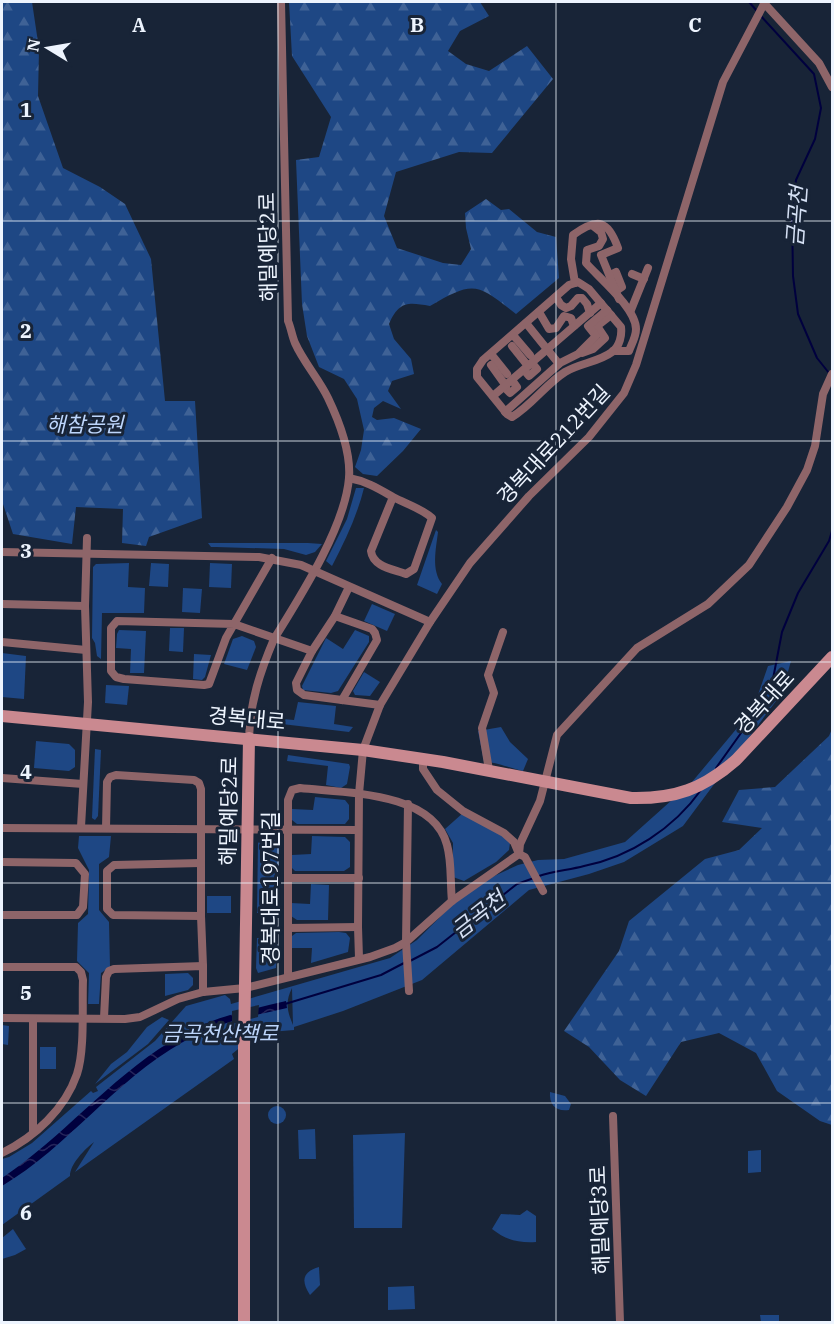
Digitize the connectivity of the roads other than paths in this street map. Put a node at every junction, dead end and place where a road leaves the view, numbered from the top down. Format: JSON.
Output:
{"nodes":[{"id":1,"x":281,"y":2,"type":"edge"},
{"id":2,"x":765,"y":2,"type":"edge"},
{"id":3,"x":832,"y":87,"type":"edge"},
{"id":4,"x":592,"y":225,"type":"junction"},
{"id":5,"x":648,"y":268,"type":"dead end"},
{"id":6,"x":632,"y":274,"type":"dead end"},
{"id":7,"x":644,"y":279,"type":"junction"},
{"id":8,"x":575,"y":283,"type":"junction"},
{"id":9,"x":618,"y":295,"type":"junction"},
{"id":10,"x":556,"y":297,"type":"junction"},
{"id":11,"x":606,"y":309,"type":"junction"},
{"id":12,"x":631,"y":310,"type":"junction"},
{"id":13,"x":539,"y":312,"type":"junction"},
{"id":14,"x":590,"y":313,"type":"junction"},
{"id":15,"x":526,"y":323,"type":"junction"},
{"id":16,"x":574,"y":327,"type":"junction"},
{"id":17,"x":513,"y":335,"type":"junction"},
{"id":18,"x":630,"y":346,"type":"junction"},
{"id":19,"x":547,"y":350,"type":"junction"},
{"id":20,"x":613,"y":351,"type":"junction"},
{"id":21,"x":640,"y":351,"type":"junction"},
{"id":22,"x":491,"y":354,"type":"junction"},
{"id":23,"x":559,"y":364,"type":"junction"},
{"id":24,"x":512,"y":365,"type":"junction"},
{"id":25,"x":831,"y":378,"type":"edge"},
{"id":26,"x":493,"y":396,"type":"junction"},
{"id":27,"x":505,"y":412,"type":"junction"},
{"id":28,"x":349,"y":478,"type":"junction"},
{"id":29,"x":393,"y":497,"type":"junction"},
{"id":30,"x":87,"y":538,"type":"dead end"},
{"id":31,"x":2,"y":552,"type":"edge"},
{"id":32,"x":86,"y":554,"type":"junction"},
{"id":33,"x":272,"y":558,"type":"junction"},
{"id":34,"x":314,"y":571,"type":"junction"},
{"id":35,"x":349,"y":587,"type":"junction"},
{"id":36,"x":2,"y":604,"type":"edge"},
{"id":37,"x":85,"y":606,"type":"junction"},
{"id":38,"x":335,"y":616,"type":"junction"},
{"id":39,"x":430,"y":622,"type":"junction"},
{"id":40,"x":234,"y":624,"type":"junction"},
{"id":41,"x":502,"y":632,"type":"dead end"},
{"id":42,"x":274,"y":639,"type":"junction"},
{"id":43,"x":2,"y":642,"type":"edge"},
{"id":44,"x":86,"y":650,"type":"junction"},
{"id":45,"x":312,"y":651,"type":"junction"},
{"id":46,"x":832,"y":657,"type":"edge"},
{"id":47,"x":342,"y":700,"type":"junction"},
{"id":48,"x":380,"y":705,"type":"junction"},
{"id":49,"x":2,"y":716,"type":"edge"},
{"id":50,"x":87,"y":724,"type":"junction"},
{"id":51,"x":249,"y":738,"type":"junction"},
{"id":52,"x":363,"y":750,"type":"junction"},
{"id":53,"x":423,"y":759,"type":"junction"},
{"id":54,"x":489,"y":770,"type":"junction"},
{"id":55,"x":2,"y":778,"type":"edge"},
{"id":56,"x":545,"y":782,"type":"junction"},
{"id":57,"x":83,"y":784,"type":"junction"},
{"id":58,"x":359,"y":794,"type":"junction"},
{"id":59,"x":408,"y":804,"type":"junction"},
{"id":60,"x":2,"y":828,"type":"edge"},
{"id":61,"x":81,"y":828,"type":"junction"},
{"id":62,"x":106,"y":828,"type":"junction"},
{"id":63,"x":202,"y":828,"type":"junction"},
{"id":64,"x":247,"y":829,"type":"junction"},
{"id":65,"x":288,"y":829,"type":"junction"},
{"id":66,"x":358,"y":830,"type":"junction"},
{"id":67,"x":522,"y":855,"type":"junction"},
{"id":68,"x":2,"y":862,"type":"edge"},
{"id":69,"x":201,"y":863,"type":"junction"},
{"id":70,"x":288,"y":878,"type":"junction"},
{"id":71,"x":359,"y":878,"type":"junction"},
{"id":72,"x":543,"y":891,"type":"dead end"},
{"id":73,"x":452,"y":900,"type":"junction"},
{"id":74,"x":2,"y":915,"type":"edge"},
{"id":75,"x":201,"y":916,"type":"junction"},
{"id":76,"x":358,"y":927,"type":"junction"},
{"id":77,"x":288,"y":928,"type":"junction"},
{"id":78,"x":406,"y":942,"type":"junction"},
{"id":79,"x":359,"y":958,"type":"junction"},
{"id":80,"x":203,"y":966,"type":"junction"},
{"id":81,"x":2,"y":967,"type":"edge"},
{"id":82,"x":288,"y":976,"type":"junction"},
{"id":83,"x":245,"y":988,"type":"junction"},
{"id":84,"x":409,"y":991,"type":"dead end"},
{"id":85,"x":203,"y":992,"type":"junction"},
{"id":86,"x":2,"y":1018,"type":"edge"},
{"id":87,"x":104,"y":1018,"type":"junction"},
{"id":88,"x":33,"y":1019,"type":"junction"},
{"id":89,"x":82,"y":1019,"type":"junction"},
{"id":90,"x":613,"y":1116,"type":"dead end"},
{"id":91,"x":33,"y":1132,"type":"junction"},
{"id":92,"x":2,"y":1153,"type":"edge"},
{"id":93,"x":244,"y":1323,"type":"edge"},
{"id":94,"x":620,"y":1323,"type":"edge"}],
"edges":[{"from":1,"to":28,"type":"street","name":"해밀예당2로"},
{"from":2,"to":3,"type":"street"},
{"from":2,"to":21,"type":"street","name":"경복대로212번길"},
{"from":4,"to":8,"type":"street"},
{"from":4,"to":9,"type":"street"},
{"from":4,"to":9,"type":"street"},
{"from":5,"to":7,"type":"street"},
{"from":6,"to":7,"type":"street"},
{"from":7,"to":12,"type":"street"},
{"from":8,"to":10,"type":"street"},
{"from":8,"to":11,"type":"street"},
{"from":9,"to":12,"type":"street"},
{"from":10,"to":13,"type":"street"},
{"from":10,"to":14,"type":"street"},
{"from":11,"to":14,"type":"street"},
{"from":11,"to":20,"type":"street"},
{"from":11,"to":23,"type":"street"},
{"from":12,"to":18,"type":"street"},
{"from":13,"to":15,"type":"street"},
{"from":13,"to":16,"type":"street"},
{"from":14,"to":16,"type":"street"},
{"from":15,"to":17,"type":"street"},
{"from":15,"to":19,"type":"street"},
{"from":16,"to":19,"type":"street"},
{"from":17,"to":22,"type":"street"},
{"from":17,"to":24,"type":"street"},
{"from":18,"to":20,"type":"street"},
{"from":18,"to":21,"type":"street"},
{"from":19,"to":23,"type":"street"},
{"from":19,"to":24,"type":"street"},
{"from":20,"to":27,"type":"street"},
{"from":21,"to":39,"type":"street","name":"경복대로212번길"},
{"from":22,"to":24,"type":"street"},
{"from":22,"to":26,"type":"street"},
{"from":23,"to":27,"type":"street"},
{"from":24,"to":26,"type":"street"},
{"from":25,"to":56,"type":"street"},
{"from":26,"to":27,"type":"street"},
{"from":28,"to":29,"type":"street"},
{"from":28,"to":34,"type":"street","name":"해밀예당2로"},
{"from":29,"to":29,"type":"street"},
{"from":30,"to":32,"type":"street"},
{"from":31,"to":32,"type":"street"},
{"from":32,"to":33,"type":"street"},
{"from":32,"to":37,"type":"street"},
{"from":33,"to":34,"type":"street"},
{"from":33,"to":40,"type":"street"},
{"from":34,"to":35,"type":"street"},
{"from":34,"to":42,"type":"street","name":"해밀예당2로"},
{"from":35,"to":38,"type":"street"},
{"from":35,"to":39,"type":"street"},
{"from":36,"to":37,"type":"street"},
{"from":37,"to":44,"type":"street"},
{"from":38,"to":45,"type":"street"},
{"from":38,"to":47,"type":"street"},
{"from":39,"to":48,"type":"street","name":"경복대로212번길"},
{"from":40,"to":40,"type":"street"},
{"from":40,"to":42,"type":"street"},
{"from":41,"to":54,"type":"street"},
{"from":42,"to":45,"type":"street"},
{"from":42,"to":51,"type":"street","name":"해밀예당2로"},
{"from":43,"to":44,"type":"street"},
{"from":44,"to":50,"type":"street"},
{"from":45,"to":47,"type":"street"},
{"from":46,"to":56,"type":"street","name":"경복대로"},
{"from":47,"to":48,"type":"street"},
{"from":48,"to":52,"type":"street","name":"경복대로212번길"},
{"from":49,"to":50,"type":"street","name":"경복대로"},
{"from":50,"to":51,"type":"street","name":"경복대로"},
{"from":50,"to":57,"type":"street"},
{"from":51,"to":52,"type":"street","name":"경복대로"},
{"from":51,"to":64,"type":"street","name":"해밀예당2로"},
{"from":52,"to":53,"type":"street","name":"경복대로"},
{"from":52,"to":58,"type":"street","name":"경복대로212번길"},
{"from":53,"to":54,"type":"street","name":"경복대로"},
{"from":53,"to":67,"type":"street"},
{"from":54,"to":56,"type":"street","name":"경복대로"},
{"from":55,"to":57,"type":"street"},
{"from":56,"to":67,"type":"street"},
{"from":57,"to":61,"type":"street"},
{"from":58,"to":59,"type":"street"},
{"from":58,"to":65,"type":"street","name":"경복대로197번길"},
{"from":58,"to":66,"type":"street","name":"경복대로212번길"},
{"from":59,"to":73,"type":"street"},
{"from":59,"to":78,"type":"street"},
{"from":60,"to":61,"type":"street"},
{"from":61,"to":62,"type":"street"},
{"from":62,"to":63,"type":"street"},
{"from":62,"to":63,"type":"street"},
{"from":63,"to":64,"type":"street"},
{"from":63,"to":69,"type":"street"},
{"from":64,"to":65,"type":"street"},
{"from":64,"to":83,"type":"street","name":"해밀예당2로"},
{"from":65,"to":66,"type":"street"},
{"from":65,"to":70,"type":"street","name":"경복대로197번길"},
{"from":66,"to":71,"type":"street","name":"경복대로212번길"},
{"from":67,"to":72,"type":"street"},
{"from":67,"to":73,"type":"street","name":"경복대로197번길"},
{"from":68,"to":74,"type":"street"},
{"from":69,"to":75,"type":"street"},
{"from":69,"to":75,"type":"street"},
{"from":70,"to":71,"type":"street"},
{"from":70,"to":77,"type":"street","name":"경복대로197번길"},
{"from":71,"to":76,"type":"street","name":"경복대로212번길"},
{"from":73,"to":78,"type":"street","name":"경복대로197번길"},
{"from":75,"to":80,"type":"street"},
{"from":76,"to":77,"type":"street"},
{"from":76,"to":79,"type":"street","name":"경복대로212번길"},
{"from":77,"to":82,"type":"street","name":"경복대로197번길"},
{"from":78,"to":79,"type":"street","name":"경복대로197번길"},
{"from":78,"to":84,"type":"street"},
{"from":79,"to":82,"type":"street","name":"경복대로197번길"},
{"from":80,"to":85,"type":"street"},
{"from":80,"to":87,"type":"street"},
{"from":81,"to":89,"type":"street"},
{"from":82,"to":83,"type":"street","name":"경복대로197번길"},
{"from":83,"to":85,"type":"street","name":"경복대로197번길"},
{"from":83,"to":93,"type":"street","name":"해밀예당2로"},
{"from":85,"to":87,"type":"street","name":"경복대로197번길"},
{"from":86,"to":88,"type":"street","name":"경복대로197번길"},
{"from":87,"to":89,"type":"street","name":"경복대로197번길"},
{"from":88,"to":89,"type":"street","name":"경복대로197번길"},
{"from":88,"to":91,"type":"street"},
{"from":89,"to":91,"type":"street"},
{"from":90,"to":94,"type":"street","name":"해밀예당3로"},
{"from":91,"to":92,"type":"street"}]}
